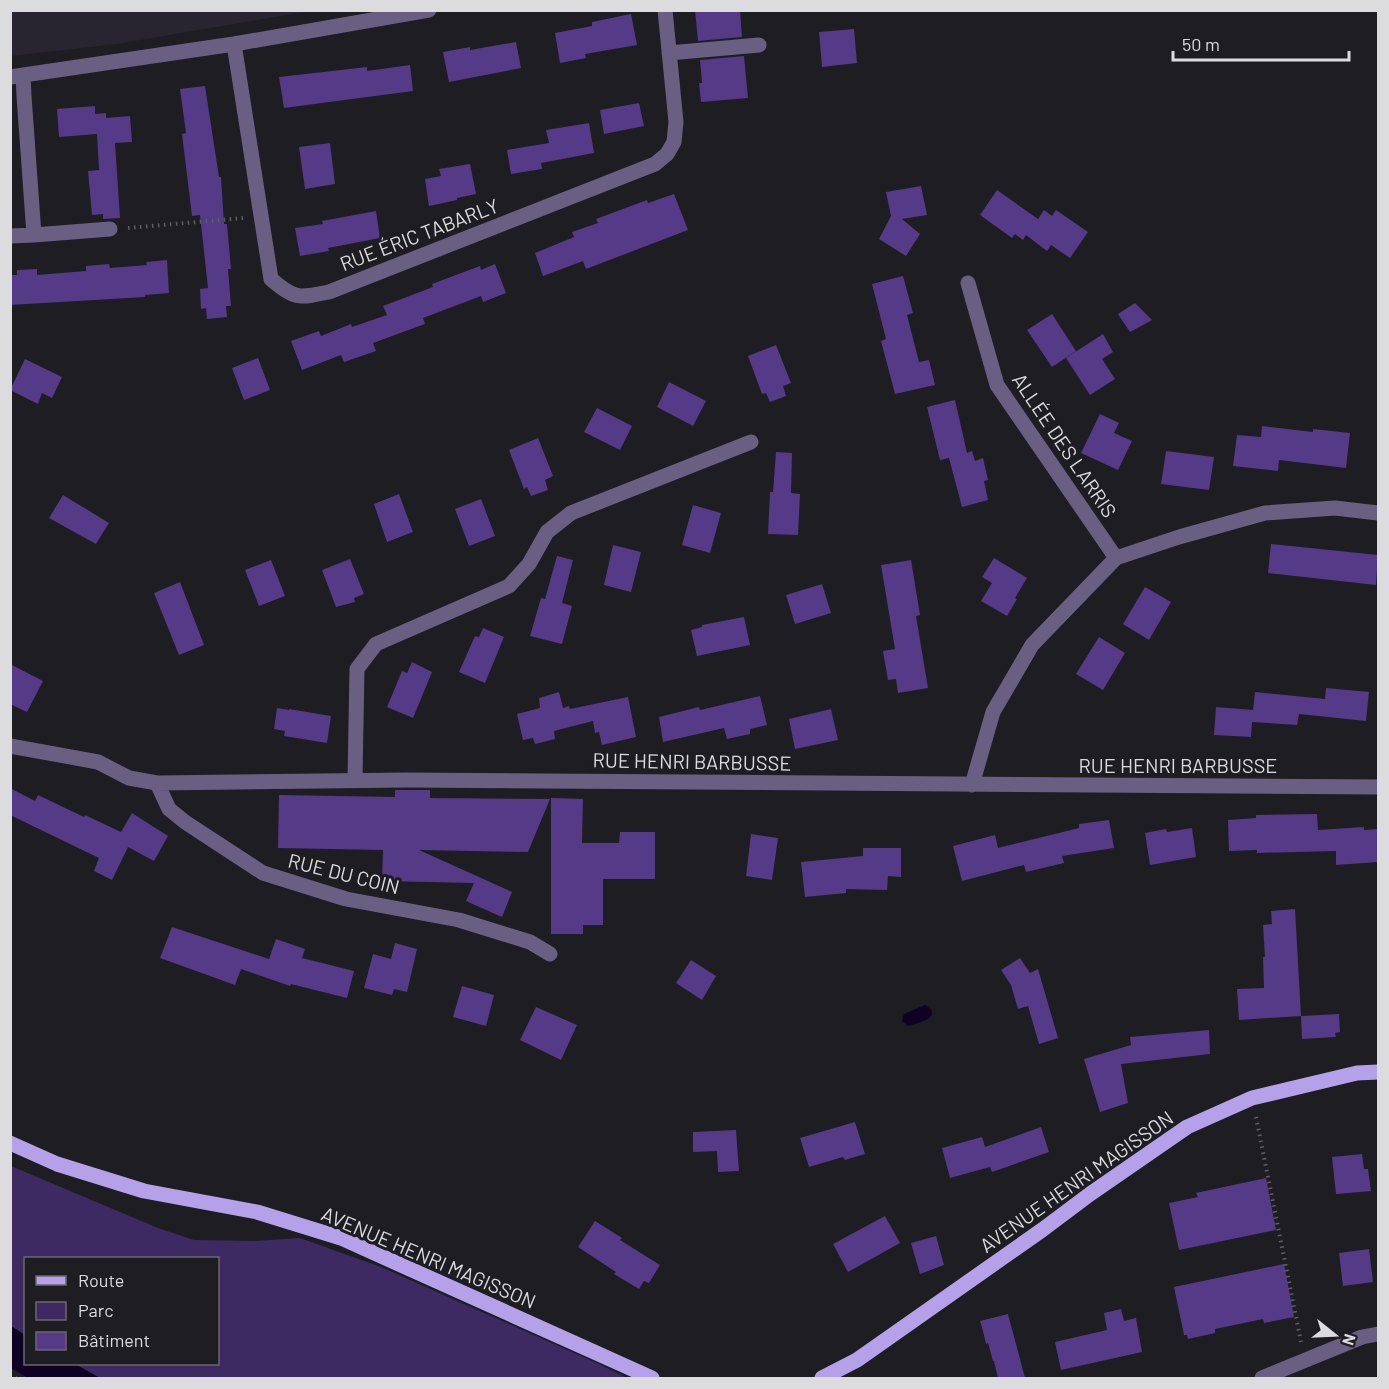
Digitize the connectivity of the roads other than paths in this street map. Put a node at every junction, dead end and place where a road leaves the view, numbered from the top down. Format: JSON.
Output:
{"nodes":[{"id":1,"x":429,"y":10,"type":"edge"},
{"id":2,"x":665,"y":10,"type":"edge"},
{"id":3,"x":234,"y":44,"type":"junction"},
{"id":4,"x":759,"y":45,"type":"dead end"},
{"id":5,"x":669,"y":53,"type":"junction"},
{"id":6,"x":17,"y":76,"type":"edge"},
{"id":7,"x":110,"y":230,"type":"road end"},
{"id":8,"x":34,"y":235,"type":"junction"},
{"id":9,"x":10,"y":236,"type":"edge"},
{"id":10,"x":968,"y":283,"type":"dead end"},
{"id":11,"x":751,"y":442,"type":"dead end"},
{"id":12,"x":1378,"y":513,"type":"edge"},
{"id":13,"x":1116,"y":558,"type":"junction"},
{"id":14,"x":10,"y":746,"type":"edge"},
{"id":15,"x":355,"y":779,"type":"junction"},
{"id":16,"x":157,"y":783,"type":"junction"},
{"id":17,"x":972,"y":785,"type":"junction"},
{"id":18,"x":1378,"y":787,"type":"edge"},
{"id":19,"x":550,"y":954,"type":"dead end"},
{"id":20,"x":1378,"y":1072,"type":"edge"},
{"id":21,"x":10,"y":1143,"type":"edge"},
{"id":22,"x":1378,"y":1334,"type":"edge"},
{"id":23,"x":652,"y":1378,"type":"edge"},
{"id":24,"x":822,"y":1378,"type":"edge"},
{"id":25,"x":1262,"y":1378,"type":"edge"}],
"edges":[{"from":1,"to":3,"type":"street"},
{"from":2,"to":5,"type":"street","name":"RUE ÉRIC TABARLY"},
{"from":3,"to":5,"type":"street","name":"RUE ÉRIC TABARLY"},
{"from":3,"to":6,"type":"street"},
{"from":4,"to":5,"type":"street"},
{"from":6,"to":8,"type":"street"},
{"from":7,"to":8,"type":"street"},
{"from":8,"to":9,"type":"street"},
{"from":10,"to":13,"type":"street","name":"ALLÉE DES LARRIS"},
{"from":11,"to":15,"type":"street"},
{"from":12,"to":13,"type":"street"},
{"from":13,"to":17,"type":"street"},
{"from":14,"to":16,"type":"street","name":"RUE HENRI BARBUSSE"},
{"from":15,"to":16,"type":"street","name":"RUE HENRI BARBUSSE"},
{"from":15,"to":17,"type":"street","name":"RUE HENRI BARBUSSE"},
{"from":16,"to":19,"type":"street","name":"RUE DU COIN"},
{"from":17,"to":18,"type":"street","name":"RUE HENRI BARBUSSE"},
{"from":20,"to":24,"type":"main road","name":"AVENUE HENRI MAGISSON"},
{"from":21,"to":23,"type":"main road","name":"AVENUE HENRI MAGISSON"},
{"from":22,"to":25,"type":"street"}]}
